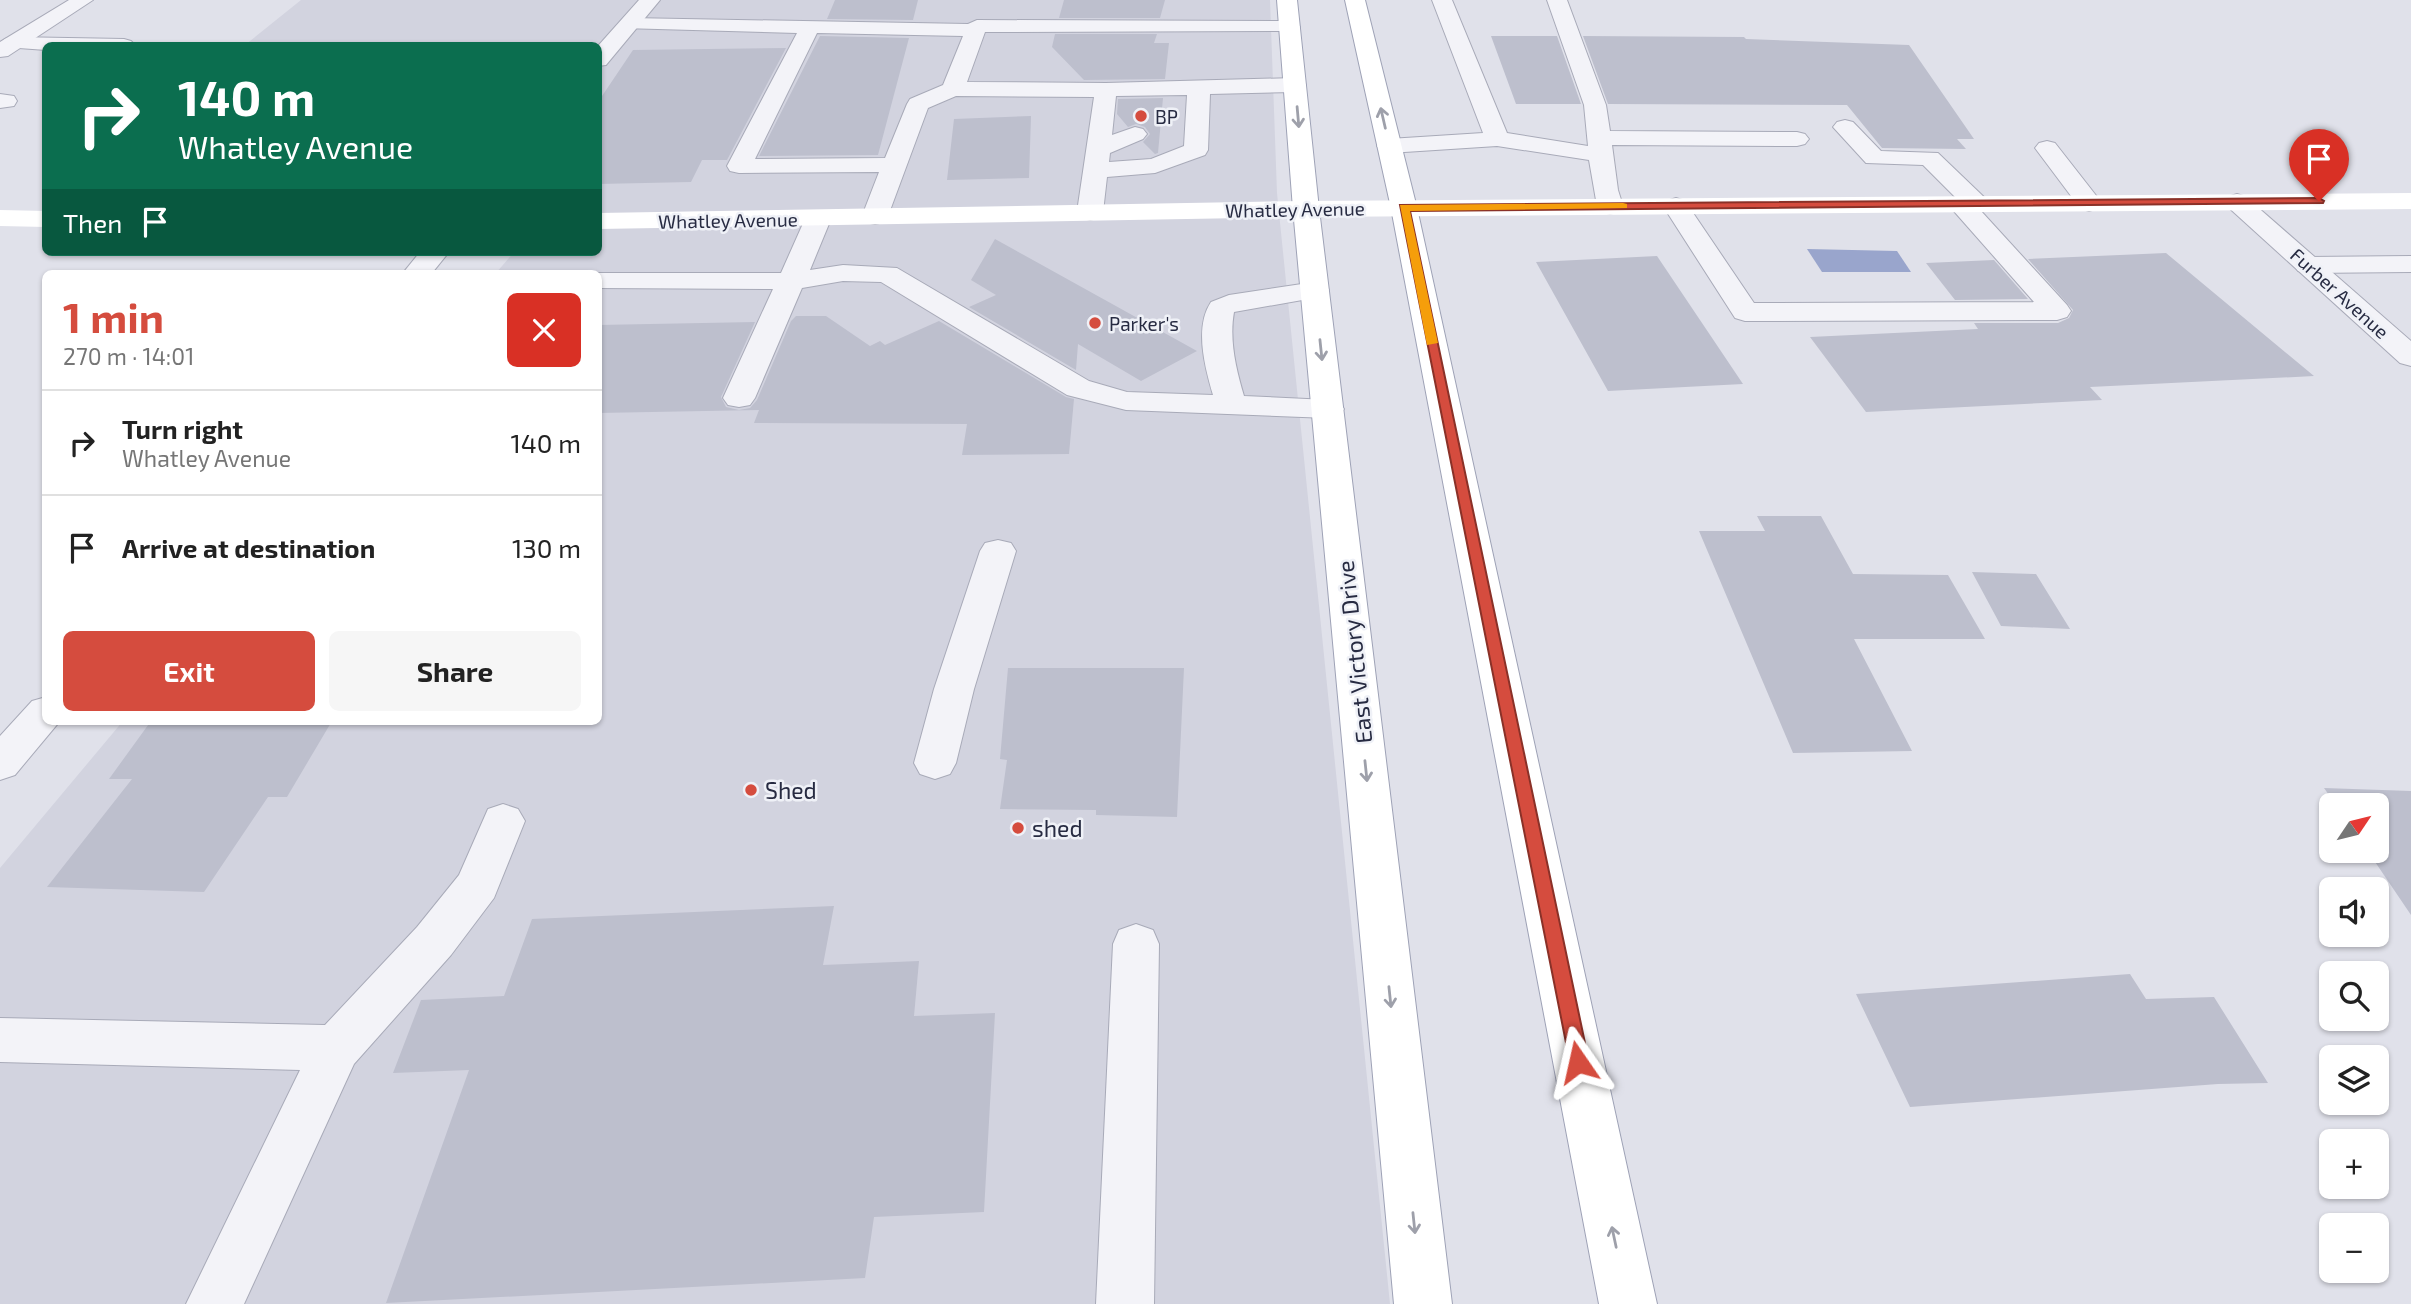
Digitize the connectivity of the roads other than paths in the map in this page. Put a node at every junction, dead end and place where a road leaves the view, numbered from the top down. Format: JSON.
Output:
{"nodes":[{"id":1,"x":83,"y":0,"type":"edge"},
{"id":2,"x":650,"y":0,"type":"edge"},
{"id":3,"x":1287,"y":0,"type":"edge"},
{"id":4,"x":1355,"y":0,"type":"edge"},
{"id":5,"x":1442,"y":0,"type":"edge"},
{"id":6,"x":1557,"y":0,"type":"edge"},
{"id":7,"x":629,"y":24,"type":"junction"},
{"id":8,"x":810,"y":27,"type":"junction"},
{"id":9,"x":1290,"y":27,"type":"junction"},
{"id":10,"x":975,"y":30,"type":"junction"},
{"id":11,"x":42,"y":46,"type":"edge"},
{"id":12,"x":6,"y":47,"type":"edge"},
{"id":13,"x":602,"y":55,"type":"edge"},
{"id":14,"x":1296,"y":85,"type":"junction"},
{"id":15,"x":953,"y":89,"type":"junction"},
{"id":16,"x":1106,"y":90,"type":"junction"},
{"id":17,"x":1191,"y":105,"type":"junction"},
{"id":18,"x":1846,"y":127,"type":"dead end"},
{"id":19,"x":1135,"y":134,"type":"dead end"},
{"id":20,"x":1497,"y":139,"type":"junction"},
{"id":21,"x":1797,"y":139,"type":"dead end"},
{"id":22,"x":1389,"y":146,"type":"junction"},
{"id":23,"x":1600,"y":146,"type":"junction"},
{"id":24,"x":2047,"y":148,"type":"dead end"},
{"id":25,"x":1096,"y":160,"type":"junction"},
{"id":26,"x":895,"y":165,"type":"junction"},
{"id":27,"x":2411,"y":201,"type":"edge"},
{"id":28,"x":2237,"y":202,"type":"junction"},
{"id":29,"x":2089,"y":203,"type":"junction"},
{"id":30,"x":1969,"y":204,"type":"junction"},
{"id":31,"x":1610,"y":206,"type":"junction"},
{"id":32,"x":1676,"y":206,"type":"junction"},
{"id":33,"x":1404,"y":208,"type":"junction"},
{"id":34,"x":1306,"y":209,"type":"junction"},
{"id":35,"x":1090,"y":212,"type":"junction"},
{"id":36,"x":875,"y":216,"type":"junction"},
{"id":37,"x":0,"y":218,"type":"edge"},
{"id":38,"x":42,"y":219,"type":"edge"},
{"id":39,"x":818,"y":219,"type":"junction"},
{"id":40,"x":602,"y":221,"type":"edge"},
{"id":41,"x":432,"y":256,"type":"edge"},
{"id":42,"x":2411,"y":264,"type":"edge"},
{"id":43,"x":2308,"y":265,"type":"junction"},
{"id":44,"x":420,"y":270,"type":"edge"},
{"id":45,"x":602,"y":280,"type":"edge"},
{"id":46,"x":791,"y":281,"type":"junction"},
{"id":47,"x":1315,"y":290,"type":"junction"},
{"id":48,"x":2411,"y":357,"type":"edge"},
{"id":49,"x":739,"y":398,"type":"dead end"},
{"id":50,"x":1231,"y":404,"type":"junction"},
{"id":51,"x":1328,"y":409,"type":"junction"},
{"id":52,"x":998,"y":551,"type":"dead end"},
{"id":53,"x":42,"y":716,"type":"edge"},
{"id":54,"x":935,"y":763,"type":"dead end"},
{"id":55,"x":0,"y":764,"type":"edge"},
{"id":56,"x":503,"y":821,"type":"dead end"},
{"id":57,"x":1136,"y":944,"type":"dead end"},
{"id":58,"x":0,"y":1040,"type":"edge"},
{"id":59,"x":336,"y":1048,"type":"junction"},
{"id":60,"x":215,"y":1304,"type":"edge"},
{"id":61,"x":1125,"y":1304,"type":"edge"},
{"id":62,"x":1423,"y":1304,"type":"edge"},
{"id":63,"x":1628,"y":1304,"type":"edge"}],
"edges":[{"from":1,"to":12,"type":"street"},
{"from":2,"to":7,"type":"street"},
{"from":3,"to":9,"type":"main road","name":"East Victory Drive"},
{"from":22,"to":4,"type":"main road","one_way":true},
{"from":5,"to":20,"type":"street"},
{"from":6,"to":23,"type":"street"},
{"from":7,"to":8,"type":"street"},
{"from":7,"to":13,"type":"street"},
{"from":8,"to":10,"type":"street"},
{"from":8,"to":26,"type":"street"},
{"from":9,"to":10,"type":"street"},
{"from":9,"to":14,"type":"main road","name":"East Victory Drive"},
{"from":10,"to":15,"type":"street"},
{"from":11,"to":12,"type":"street"},
{"from":14,"to":17,"type":"street"},
{"from":14,"to":34,"type":"main road","name":"East Victory Drive","one_way":true},
{"from":15,"to":16,"type":"street"},
{"from":15,"to":26,"type":"street"},
{"from":16,"to":17,"type":"street"},
{"from":16,"to":25,"type":"street"},
{"from":17,"to":25,"type":"street"},
{"from":18,"to":30,"type":"street"},
{"from":19,"to":25,"type":"street"},
{"from":20,"to":22,"type":"street"},
{"from":20,"to":23,"type":"street"},
{"from":21,"to":23,"type":"street"},
{"from":22,"to":33,"type":"main road"},
{"from":23,"to":31,"type":"street"},
{"from":24,"to":29,"type":"street"},
{"from":25,"to":35,"type":"street"},
{"from":26,"to":36,"type":"street"},
{"from":27,"to":28,"type":"main road","name":"Whatley Avenue"},
{"from":28,"to":29,"type":"main road","name":"Whatley Avenue"},
{"from":28,"to":43,"type":"street","name":"Furber Avenue"},
{"from":29,"to":30,"type":"main road","name":"Whatley Avenue"},
{"from":30,"to":32,"type":"main road","name":"Whatley Avenue"},
{"from":30,"to":32,"type":"street"},
{"from":31,"to":32,"type":"main road","name":"Whatley Avenue"},
{"from":31,"to":33,"type":"main road","name":"Whatley Avenue"},
{"from":33,"to":34,"type":"main road","name":"Whatley Avenue"},
{"from":63,"to":33,"type":"main road","one_way":true},
{"from":34,"to":35,"type":"main road","name":"Whatley Avenue"},
{"from":34,"to":47,"type":"main road","name":"East Victory Drive"},
{"from":35,"to":36,"type":"main road","name":"Whatley Avenue"},
{"from":36,"to":39,"type":"main road","name":"Whatley Avenue"},
{"from":37,"to":38,"type":"main road"},
{"from":39,"to":40,"type":"main road","name":"Whatley Avenue"},
{"from":39,"to":46,"type":"street"},
{"from":41,"to":44,"type":"street"},
{"from":42,"to":43,"type":"street"},
{"from":43,"to":48,"type":"street","name":"Furber Avenue"},
{"from":45,"to":46,"type":"street"},
{"from":46,"to":49,"type":"street"},
{"from":46,"to":50,"type":"street"},
{"from":47,"to":50,"type":"street"},
{"from":47,"to":51,"type":"main road","name":"East Victory Drive","one_way":true},
{"from":50,"to":51,"type":"street"},
{"from":51,"to":62,"type":"main road","name":"East Victory Drive","one_way":true},
{"from":52,"to":54,"type":"street"},
{"from":53,"to":55,"type":"street"},
{"from":56,"to":59,"type":"street"},
{"from":57,"to":61,"type":"street"},
{"from":58,"to":59,"type":"street"},
{"from":59,"to":60,"type":"street"}]}
